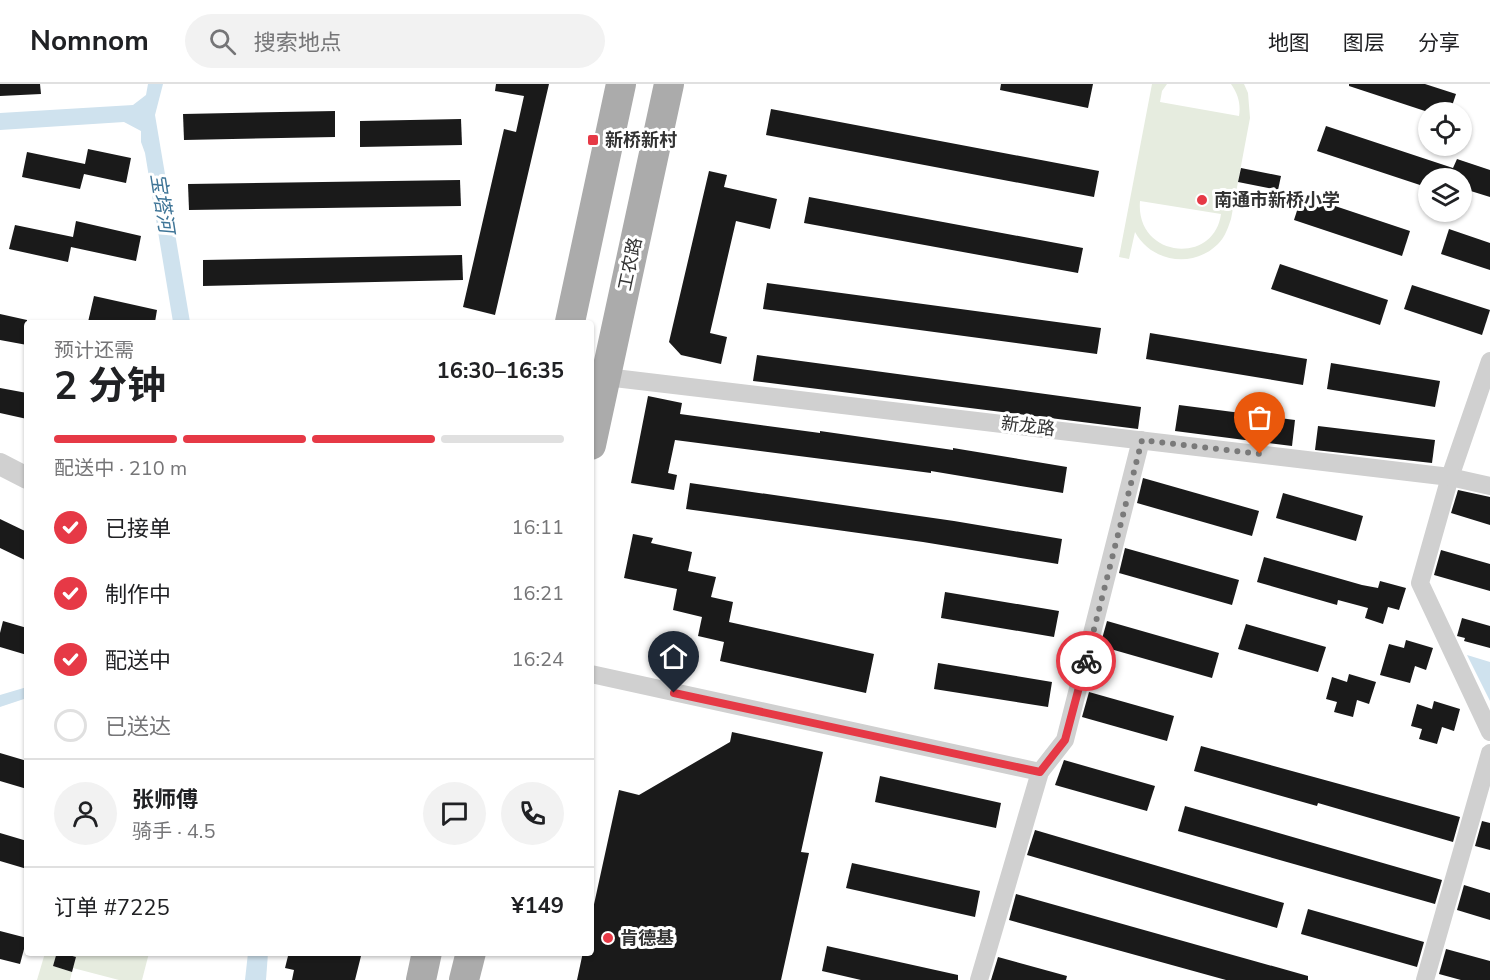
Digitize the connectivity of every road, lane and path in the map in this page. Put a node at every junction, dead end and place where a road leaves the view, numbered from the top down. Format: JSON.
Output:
{"nodes":[{"id":1,"x":621,"y":84,"type":"edge"},
{"id":2,"x":669,"y":84,"type":"edge"},
{"id":3,"x":570,"y":320,"type":"edge"},
{"id":4,"x":1490,"y":361,"type":"edge"},
{"id":5,"x":606,"y":377,"type":"junction"},
{"id":6,"x":594,"y":431,"type":"edge"},
{"id":7,"x":1142,"y":440,"type":"junction"},
{"id":8,"x":0,"y":464,"type":"edge"},
{"id":9,"x":24,"y":476,"type":"edge"},
{"id":10,"x":1450,"y":477,"type":"junction"},
{"id":11,"x":0,"y":481,"type":"edge"},
{"id":12,"x":1490,"y":486,"type":"edge"},
{"id":13,"x":24,"y":493,"type":"edge"},
{"id":14,"x":594,"y":675,"type":"edge"},
{"id":15,"x":1490,"y":732,"type":"edge"},
{"id":16,"x":1490,"y":753,"type":"edge"},
{"id":17,"x":1040,"y":772,"type":"junction"},
{"id":18,"x":426,"y":956,"type":"edge"},
{"id":19,"x":470,"y":956,"type":"edge"},
{"id":20,"x":421,"y":980,"type":"edge"},
{"id":21,"x":464,"y":980,"type":"edge"},
{"id":22,"x":979,"y":980,"type":"edge"},
{"id":23,"x":1425,"y":980,"type":"edge"}],
"edges":[{"from":1,"to":3,"type":"main road"},
{"from":2,"to":5,"type":"main road","name":"工农路"},
{"from":4,"to":10,"type":"street"},
{"from":5,"to":6,"type":"main road","name":"工农路"},
{"from":5,"to":7,"type":"street","name":"新龙路"},
{"from":7,"to":10,"type":"street","name":"新龙路"},
{"from":7,"to":17,"type":"street"},
{"from":8,"to":9,"type":"street"},
{"from":10,"to":12,"type":"street","name":"新龙路"},
{"from":10,"to":15,"type":"street"},
{"from":11,"to":13,"type":"street"},
{"from":14,"to":17,"type":"street"},
{"from":16,"to":23,"type":"street"},
{"from":17,"to":22,"type":"street"},
{"from":18,"to":20,"type":"main road"},
{"from":19,"to":21,"type":"main road"}]}
